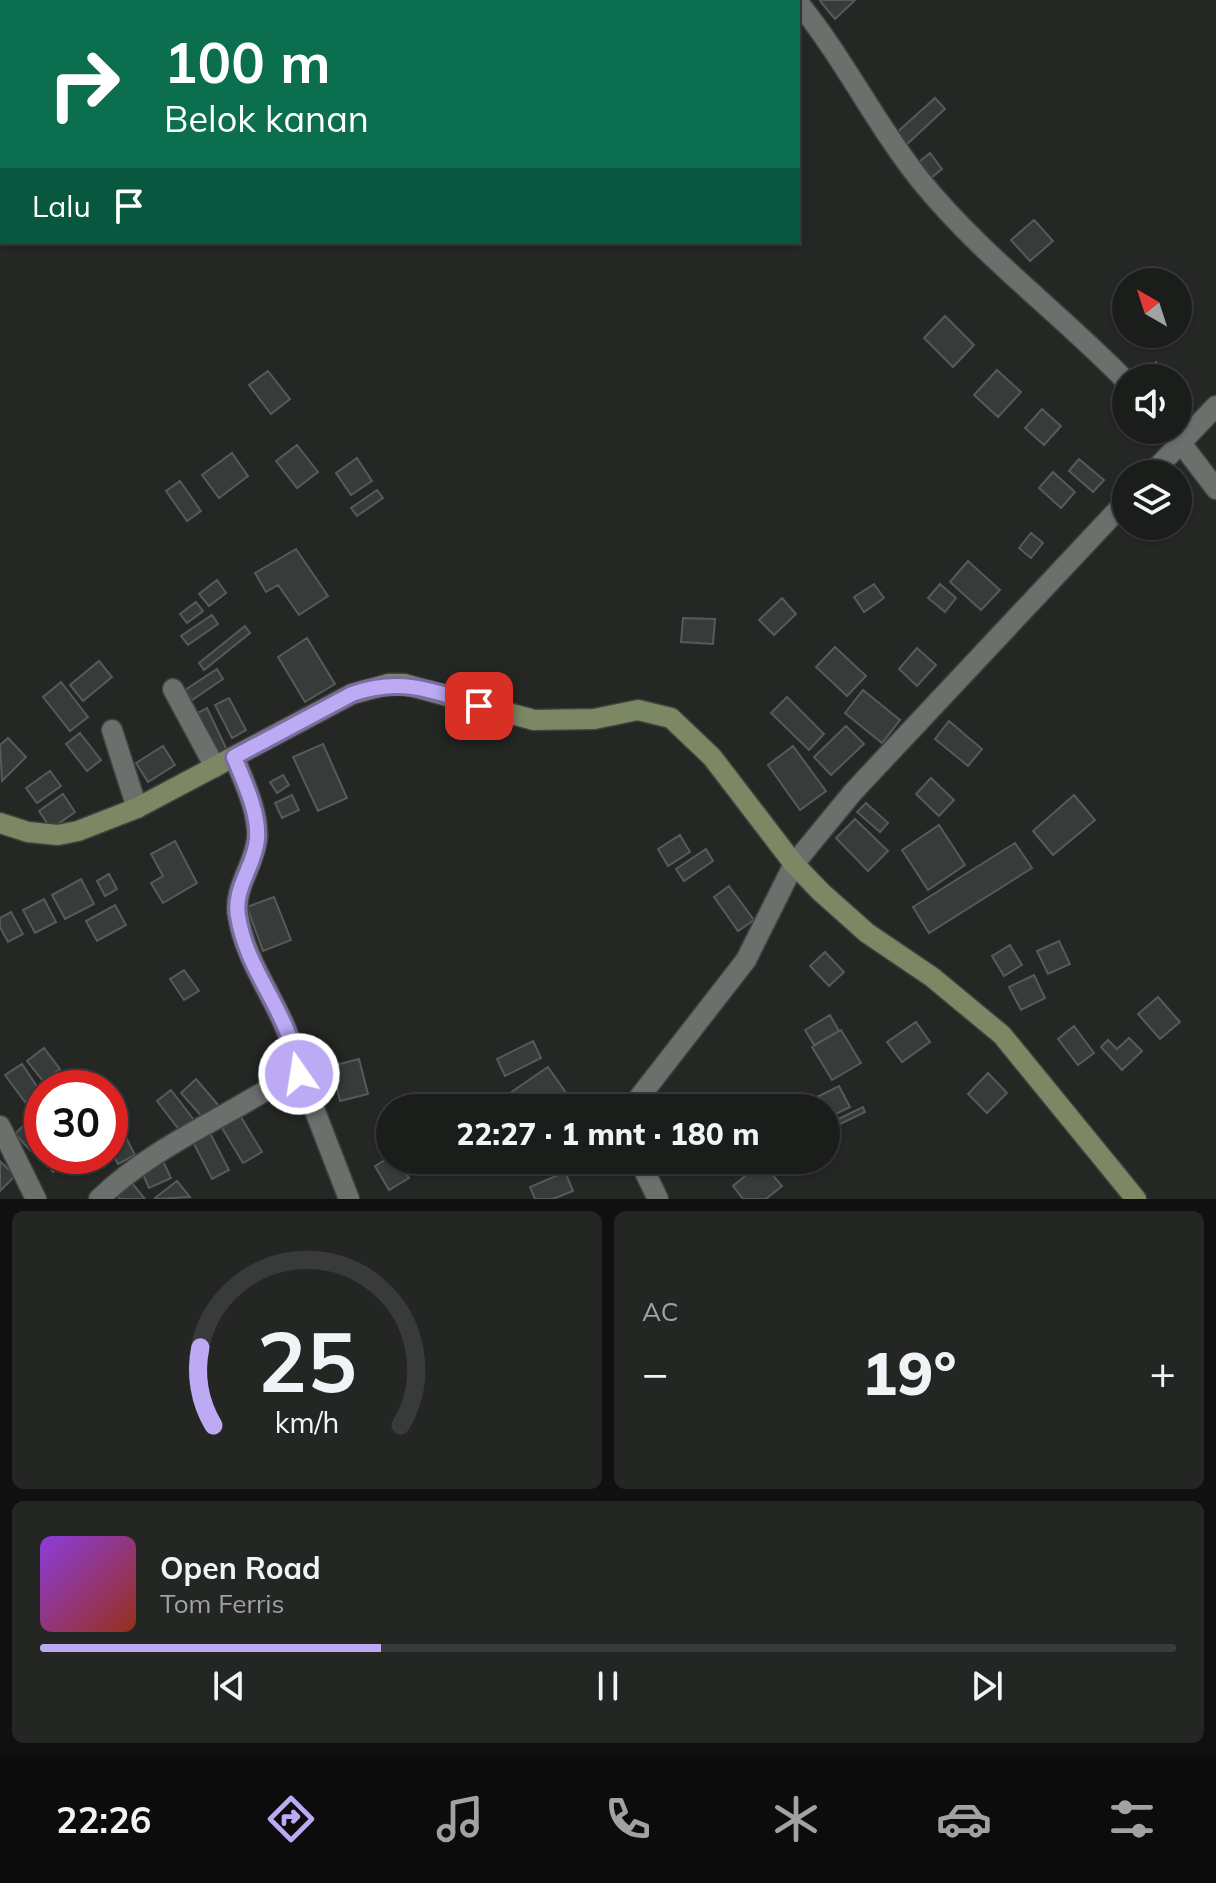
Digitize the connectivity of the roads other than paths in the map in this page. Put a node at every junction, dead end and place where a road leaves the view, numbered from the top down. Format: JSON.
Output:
{"nodes":[{"id":1,"x":800,"y":6,"type":"edge"},
{"id":2,"x":1112,"y":367,"type":"edge"},
{"id":3,"x":1216,"y":406,"type":"edge"},
{"id":4,"x":1192,"y":424,"type":"edge"},
{"id":5,"x":1183,"y":444,"type":"edge"},
{"id":6,"x":1216,"y":489,"type":"edge"},
{"id":7,"x":1112,"y":516,"type":"edge"},
{"id":8,"x":173,"y":689,"type":"dead end"},
{"id":9,"x":112,"y":730,"type":"dead end"},
{"id":10,"x":234,"y":757,"type":"junction"},
{"id":11,"x":215,"y":767,"type":"junction"},
{"id":12,"x":137,"y":808,"type":"junction"},
{"id":13,"x":0,"y":823,"type":"edge"},
{"id":14,"x":794,"y":864,"type":"junction"},
{"id":15,"x":299,"y":1074,"type":"junction"},
{"id":16,"x":642,"y":1094,"type":"edge"},
{"id":17,"x":0,"y":1126,"type":"edge"},
{"id":18,"x":646,"y":1174,"type":"edge"},
{"id":19,"x":36,"y":1199,"type":"edge"},
{"id":20,"x":99,"y":1199,"type":"edge"},
{"id":21,"x":349,"y":1199,"type":"edge"},
{"id":22,"x":658,"y":1199,"type":"edge"},
{"id":23,"x":1136,"y":1199,"type":"edge"}],
"edges":[{"from":1,"to":2,"type":"street"},
{"from":3,"to":4,"type":"street"},
{"from":5,"to":6,"type":"street"},
{"from":7,"to":14,"type":"street"},
{"from":8,"to":11,"type":"street"},
{"from":9,"to":12,"type":"street"},
{"from":10,"to":11,"type":"street"},
{"from":10,"to":14,"type":"street"},
{"from":10,"to":15,"type":"street"},
{"from":11,"to":12,"type":"street"},
{"from":12,"to":13,"type":"street"},
{"from":14,"to":16,"type":"street"},
{"from":14,"to":23,"type":"street"},
{"from":15,"to":20,"type":"street"},
{"from":15,"to":21,"type":"street"},
{"from":17,"to":19,"type":"street"},
{"from":18,"to":22,"type":"street"}]}
